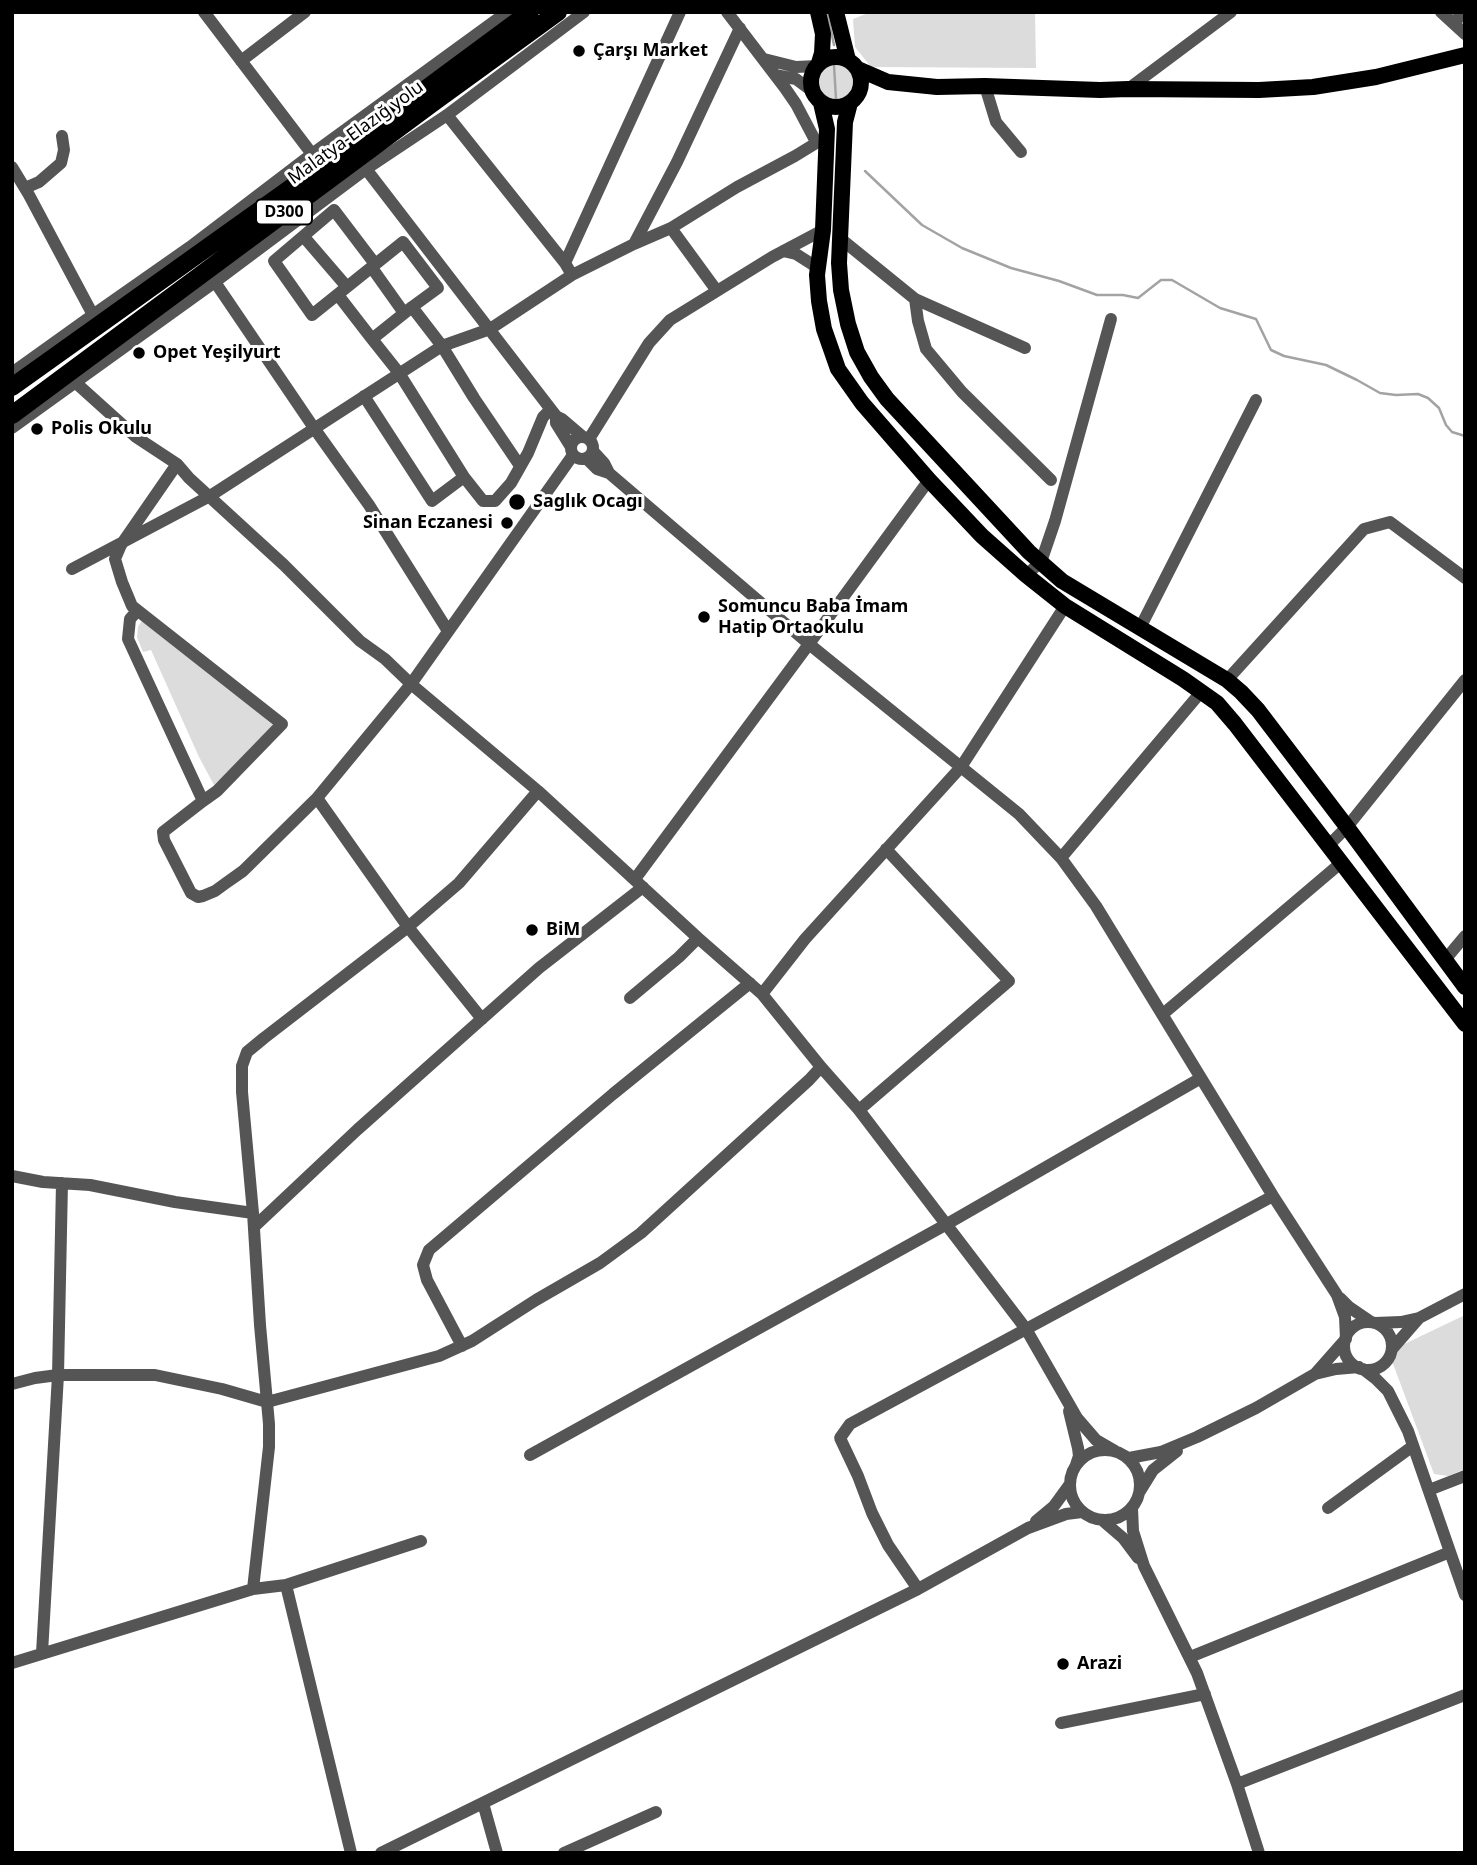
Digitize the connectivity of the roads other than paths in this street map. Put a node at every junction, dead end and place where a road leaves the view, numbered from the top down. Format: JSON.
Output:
{"nodes":[{"id":1,"x":204,"y":12,"type":"edge"},
{"id":2,"x":305,"y":12,"type":"edge"},
{"id":3,"x":530,"y":12,"type":"edge"},
{"id":4,"x":558,"y":12,"type":"edge"},
{"id":5,"x":584,"y":12,"type":"edge"},
{"id":6,"x":680,"y":12,"type":"edge"},
{"id":7,"x":727,"y":12,"type":"edge"},
{"id":8,"x":818,"y":12,"type":"edge"},
{"id":9,"x":836,"y":12,"type":"edge"},
{"id":10,"x":1231,"y":12,"type":"edge"},
{"id":11,"x":1441,"y":12,"type":"edge"},
{"id":12,"x":506,"y":13,"type":"edge"},
{"id":13,"x":1465,"y":14,"type":"edge"},
{"id":14,"x":1452,"y":22,"type":"junction"},
{"id":15,"x":740,"y":28,"type":"junction"},
{"id":16,"x":1465,"y":34,"type":"edge"},
{"id":17,"x":1465,"y":55,"type":"edge"},
{"id":18,"x":764,"y":59,"type":"junction"},
{"id":19,"x":242,"y":61,"type":"junction"},
{"id":20,"x":818,"y":64,"type":"junction"},
{"id":21,"x":853,"y":65,"type":"junction"},
{"id":22,"x":479,"y":69,"type":"junction"},
{"id":23,"x":775,"y":75,"type":"junction"},
{"id":24,"x":900,"y":84,"type":"junction"},
{"id":25,"x":985,"y":86,"type":"junction"},
{"id":26,"x":1128,"y":89,"type":"junction"},
{"id":27,"x":817,"y":97,"type":"junction"},
{"id":28,"x":853,"y":101,"type":"junction"},
{"id":29,"x":447,"y":115,"type":"junction"},
{"id":30,"x":62,"y":135,"type":"dead end"},
{"id":31,"x":821,"y":139,"type":"junction"},
{"id":32,"x":1021,"y":152,"type":"dead end"},
{"id":33,"x":312,"y":154,"type":"junction"},
{"id":34,"x":12,"y":167,"type":"edge"},
{"id":35,"x":366,"y":169,"type":"junction"},
{"id":36,"x":25,"y":188,"type":"junction"},
{"id":37,"x":671,"y":228,"type":"junction"},
{"id":38,"x":823,"y":230,"type":"junction"},
{"id":39,"x":304,"y":237,"type":"junction"},
{"id":40,"x":841,"y":239,"type":"junction"},
{"id":41,"x":634,"y":244,"type":"junction"},
{"id":42,"x":190,"y":247,"type":"junction"},
{"id":43,"x":783,"y":251,"type":"junction"},
{"id":44,"x":565,"y":262,"type":"junction"},
{"id":45,"x":373,"y":266,"type":"junction"},
{"id":46,"x":818,"y":268,"type":"junction"},
{"id":47,"x":572,"y":275,"type":"junction"},
{"id":48,"x":215,"y":282,"type":"junction"},
{"id":49,"x":342,"y":291,"type":"junction"},
{"id":50,"x":717,"y":291,"type":"junction"},
{"id":51,"x":915,"y":299,"type":"junction"},
{"id":52,"x":408,"y":310,"type":"junction"},
{"id":53,"x":93,"y":315,"type":"junction"},
{"id":54,"x":1111,"y":319,"type":"dead end"},
{"id":55,"x":490,"y":329,"type":"junction"},
{"id":56,"x":372,"y":339,"type":"junction"},
{"id":57,"x":442,"y":346,"type":"junction"},
{"id":58,"x":1025,"y":348,"type":"dead end"},
{"id":59,"x":59,"y":353,"type":"junction"},
{"id":60,"x":12,"y":373,"type":"edge"},
{"id":61,"x":399,"y":373,"type":"junction"},
{"id":62,"x":76,"y":383,"type":"junction"},
{"id":63,"x":12,"y":387,"type":"edge"},
{"id":64,"x":364,"y":396,"type":"junction"},
{"id":65,"x":1256,"y":400,"type":"dead end"},
{"id":66,"x":553,"y":413,"type":"junction"},
{"id":67,"x":12,"y":415,"type":"edge"},
{"id":68,"x":12,"y":428,"type":"edge"},
{"id":69,"x":314,"y":428,"type":"junction"},
{"id":70,"x":588,"y":446,"type":"junction"},
{"id":71,"x":572,"y":451,"type":"junction"},
{"id":72,"x":177,"y":464,"type":"junction"},
{"id":73,"x":520,"y":466,"type":"junction"},
{"id":74,"x":464,"y":477,"type":"junction"},
{"id":75,"x":929,"y":480,"type":"junction"},
{"id":76,"x":1051,"y":480,"type":"dead end"},
{"id":77,"x":209,"y":496,"type":"junction"},
{"id":78,"x":121,"y":545,"type":"junction"},
{"id":79,"x":1041,"y":562,"type":"junction"},
{"id":80,"x":72,"y":569,"type":"dead end"},
{"id":81,"x":1026,"y":575,"type":"junction"},
{"id":82,"x":1465,"y":578,"type":"edge"},
{"id":83,"x":132,"y":606,"type":"junction"},
{"id":84,"x":1065,"y":606,"type":"junction"},
{"id":85,"x":1140,"y":628,"type":"junction"},
{"id":86,"x":449,"y":631,"type":"junction"},
{"id":87,"x":809,"y":644,"type":"junction"},
{"id":88,"x":1227,"y":680,"type":"junction"},
{"id":89,"x":1465,"y":680,"type":"edge"},
{"id":90,"x":411,"y":684,"type":"junction"},
{"id":91,"x":1200,"y":692,"type":"junction"},
{"id":92,"x":961,"y":767,"type":"junction"},
{"id":93,"x":538,"y":791,"type":"junction"},
{"id":94,"x":317,"y":798,"type":"junction"},
{"id":95,"x":203,"y":801,"type":"junction"},
{"id":96,"x":1347,"y":827,"type":"junction"},
{"id":97,"x":1329,"y":845,"type":"junction"},
{"id":98,"x":886,"y":849,"type":"junction"},
{"id":99,"x":1061,"y":858,"type":"junction"},
{"id":100,"x":1342,"y":862,"type":"junction"},
{"id":101,"x":639,"y":883,"type":"junction"},
{"id":102,"x":408,"y":927,"type":"junction"},
{"id":103,"x":1465,"y":936,"type":"edge"},
{"id":104,"x":698,"y":938,"type":"junction"},
{"id":105,"x":1444,"y":961,"type":"junction"},
{"id":106,"x":750,"y":983,"type":"junction"},
{"id":107,"x":1465,"y":987,"type":"edge"},
{"id":108,"x":762,"y":994,"type":"junction"},
{"id":109,"x":630,"y":998,"type":"dead end"},
{"id":110,"x":1163,"y":1014,"type":"junction"},
{"id":111,"x":482,"y":1019,"type":"junction"},
{"id":112,"x":1465,"y":1024,"type":"edge"},
{"id":113,"x":821,"y":1067,"type":"junction"},
{"id":114,"x":1200,"y":1078,"type":"junction"},
{"id":115,"x":859,"y":1110,"type":"junction"},
{"id":116,"x":12,"y":1176,"type":"edge"},
{"id":117,"x":62,"y":1183,"type":"junction"},
{"id":118,"x":1273,"y":1196,"type":"junction"},
{"id":119,"x":254,"y":1220,"type":"junction"},
{"id":120,"x":947,"y":1224,"type":"junction"},
{"id":121,"x":1465,"y":1294,"type":"edge"},
{"id":122,"x":1337,"y":1296,"type":"junction"},
{"id":123,"x":1419,"y":1318,"type":"junction"},
{"id":124,"x":1373,"y":1323,"type":"junction"},
{"id":125,"x":1026,"y":1329,"type":"junction"},
{"id":126,"x":1346,"y":1339,"type":"junction"},
{"id":127,"x":462,"y":1346,"type":"junction"},
{"id":128,"x":1390,"y":1354,"type":"junction"},
{"id":129,"x":1361,"y":1368,"type":"junction"},
{"id":130,"x":1315,"y":1374,"type":"junction"},
{"id":131,"x":58,"y":1375,"type":"junction"},
{"id":132,"x":12,"y":1384,"type":"edge"},
{"id":133,"x":1388,"y":1391,"type":"junction"},
{"id":134,"x":1065,"y":1397,"type":"junction"},
{"id":135,"x":267,"y":1402,"type":"junction"},
{"id":136,"x":1197,"y":1437,"type":"junction"},
{"id":137,"x":1413,"y":1446,"type":"junction"},
{"id":138,"x":1115,"y":1451,"type":"junction"},
{"id":139,"x":530,"y":1455,"type":"dead end"},
{"id":140,"x":1129,"y":1458,"type":"junction"},
{"id":141,"x":1076,"y":1465,"type":"junction"},
{"id":142,"x":1465,"y":1476,"type":"edge"},
{"id":143,"x":1070,"y":1483,"type":"junction"},
{"id":144,"x":1429,"y":1490,"type":"junction"},
{"id":145,"x":1140,"y":1491,"type":"junction"},
{"id":146,"x":1132,"y":1508,"type":"junction"},
{"id":147,"x":1328,"y":1508,"type":"dead end"},
{"id":148,"x":1082,"y":1512,"type":"junction"},
{"id":149,"x":1102,"y":1520,"type":"junction"},
{"id":150,"x":1028,"y":1528,"type":"junction"},
{"id":151,"x":421,"y":1541,"type":"dead end"},
{"id":152,"x":1450,"y":1552,"type":"junction"},
{"id":153,"x":1144,"y":1566,"type":"junction"},
{"id":154,"x":286,"y":1585,"type":"junction"},
{"id":155,"x":253,"y":1589,"type":"junction"},
{"id":156,"x":918,"y":1590,"type":"junction"},
{"id":157,"x":1465,"y":1595,"type":"edge"},
{"id":158,"x":43,"y":1653,"type":"junction"},
{"id":159,"x":1190,"y":1657,"type":"junction"},
{"id":160,"x":12,"y":1663,"type":"edge"},
{"id":161,"x":1205,"y":1694,"type":"junction"},
{"id":162,"x":1465,"y":1695,"type":"edge"},
{"id":163,"x":1061,"y":1723,"type":"dead end"},
{"id":164,"x":1237,"y":1784,"type":"junction"},
{"id":165,"x":483,"y":1803,"type":"junction"},
{"id":166,"x":656,"y":1812,"type":"dead end"},
{"id":167,"x":351,"y":1853,"type":"edge"},
{"id":168,"x":381,"y":1853,"type":"edge"},
{"id":169,"x":498,"y":1853,"type":"edge"},
{"id":170,"x":564,"y":1853,"type":"edge"},
{"id":171,"x":1259,"y":1853,"type":"edge"}],
"edges":[{"from":1,"to":19,"type":"street"},
{"from":2,"to":19,"type":"street"},
{"from":3,"to":59,"type":"highway","name":"Malatya-Elazığ yolu","number":"D300"},
{"from":4,"to":22,"type":"highway","name":"Malatya-Elazığ yolu","number":"D300"},
{"from":5,"to":29,"type":"street"},
{"from":6,"to":44,"type":"street"},
{"from":7,"to":15,"type":"street"},
{"from":8,"to":20,"type":"main road"},
{"from":9,"to":21,"type":"main road"},
{"from":10,"to":26,"type":"street"},
{"from":11,"to":14,"type":"street"},
{"from":12,"to":33,"type":"street"},
{"from":13,"to":14,"type":"street"},
{"from":14,"to":16,"type":"street"},
{"from":15,"to":18,"type":"street"},
{"from":15,"to":41,"type":"street"},
{"from":17,"to":26,"type":"main road"},
{"from":18,"to":20,"type":"street"},
{"from":18,"to":23,"type":"street"},
{"from":19,"to":33,"type":"street"},
{"from":20,"to":21,"type":"main road"},
{"from":20,"to":27,"type":"main road"},
{"from":21,"to":24,"type":"main road"},
{"from":21,"to":28,"type":"main road"},
{"from":22,"to":35,"type":"street"},
{"from":22,"to":67,"type":"highway","name":"Malatya-Elazığ yolu","number":"D300"},
{"from":23,"to":27,"type":"street"},
{"from":23,"to":31,"type":"street"},
{"from":24,"to":25,"type":"main road"},
{"from":24,"to":28,"type":"main road"},
{"from":25,"to":26,"type":"main road"},
{"from":25,"to":32,"type":"street"},
{"from":27,"to":28,"type":"main road"},
{"from":27,"to":31,"type":"main road"},
{"from":28,"to":40,"type":"main road"},
{"from":29,"to":35,"type":"street"},
{"from":29,"to":44,"type":"street"},
{"from":30,"to":36,"type":"street"},
{"from":31,"to":37,"type":"street"},
{"from":31,"to":38,"type":"main road"},
{"from":33,"to":42,"type":"street"},
{"from":34,"to":36,"type":"street"},
{"from":35,"to":48,"type":"street"},
{"from":35,"to":55,"type":"street"},
{"from":36,"to":53,"type":"street"},
{"from":37,"to":41,"type":"street"},
{"from":37,"to":50,"type":"street"},
{"from":38,"to":43,"type":"street"},
{"from":38,"to":46,"type":"main road"},
{"from":39,"to":45,"type":"street"},
{"from":39,"to":49,"type":"street"},
{"from":39,"to":49,"type":"street"},
{"from":40,"to":51,"type":"street"},
{"from":40,"to":79,"type":"main road"},
{"from":41,"to":47,"type":"street"},
{"from":42,"to":53,"type":"street"},
{"from":42,"to":59,"type":"street"},
{"from":43,"to":46,"type":"street"},
{"from":43,"to":50,"type":"street"},
{"from":44,"to":47,"type":"street"},
{"from":45,"to":49,"type":"street"},
{"from":45,"to":52,"type":"street"},
{"from":45,"to":52,"type":"street"},
{"from":46,"to":75,"type":"main road"},
{"from":47,"to":55,"type":"street"},
{"from":48,"to":62,"type":"street"},
{"from":48,"to":69,"type":"street"},
{"from":49,"to":56,"type":"street"},
{"from":50,"to":70,"type":"street"},
{"from":51,"to":58,"type":"street"},
{"from":51,"to":76,"type":"street"},
{"from":52,"to":56,"type":"street"},
{"from":52,"to":57,"type":"street"},
{"from":53,"to":60,"type":"street"},
{"from":54,"to":79,"type":"street"},
{"from":55,"to":57,"type":"street"},
{"from":55,"to":66,"type":"street"},
{"from":56,"to":61,"type":"street"},
{"from":57,"to":61,"type":"street"},
{"from":57,"to":73,"type":"street"},
{"from":59,"to":63,"type":"highway","name":"Malatya-Elazığ yolu","number":"D300"},
{"from":61,"to":64,"type":"street"},
{"from":61,"to":74,"type":"street"},
{"from":62,"to":68,"type":"street"},
{"from":62,"to":72,"type":"street"},
{"from":64,"to":69,"type":"street"},
{"from":64,"to":74,"type":"street"},
{"from":65,"to":85,"type":"street"},
{"from":66,"to":70,"type":"street"},
{"from":66,"to":71,"type":"street"},
{"from":66,"to":73,"type":"street"},
{"from":69,"to":77,"type":"street"},
{"from":69,"to":86,"type":"street"},
{"from":70,"to":71,"type":"street"},
{"from":70,"to":71,"type":"street"},
{"from":70,"to":87,"type":"street"},
{"from":71,"to":86,"type":"street"},
{"from":72,"to":77,"type":"street"},
{"from":72,"to":78,"type":"street"},
{"from":73,"to":74,"type":"street"},
{"from":75,"to":81,"type":"main road"},
{"from":75,"to":87,"type":"street"},
{"from":77,"to":78,"type":"street"},
{"from":77,"to":90,"type":"street"},
{"from":78,"to":80,"type":"street"},
{"from":78,"to":83,"type":"street"},
{"from":79,"to":81,"type":"street"},
{"from":79,"to":85,"type":"main road"},
{"from":81,"to":84,"type":"main road"},
{"from":82,"to":88,"type":"street"},
{"from":83,"to":95,"type":"street"},
{"from":83,"to":95,"type":"street"},
{"from":84,"to":91,"type":"main road"},
{"from":84,"to":92,"type":"street"},
{"from":85,"to":88,"type":"main road"},
{"from":86,"to":90,"type":"street"},
{"from":87,"to":92,"type":"street"},
{"from":87,"to":101,"type":"street"},
{"from":88,"to":96,"type":"main road"},
{"from":89,"to":96,"type":"street"},
{"from":90,"to":93,"type":"street"},
{"from":90,"to":94,"type":"street"},
{"from":91,"to":97,"type":"main road"},
{"from":91,"to":99,"type":"street"},
{"from":92,"to":98,"type":"street"},
{"from":92,"to":99,"type":"street"},
{"from":93,"to":101,"type":"street"},
{"from":93,"to":102,"type":"street"},
{"from":94,"to":95,"type":"street"},
{"from":94,"to":102,"type":"street"},
{"from":96,"to":97,"type":"street"},
{"from":96,"to":105,"type":"main road"},
{"from":97,"to":100,"type":"main road"},
{"from":98,"to":108,"type":"street"},
{"from":98,"to":115,"type":"street"},
{"from":99,"to":110,"type":"street"},
{"from":100,"to":110,"type":"street"},
{"from":100,"to":112,"type":"main road"},
{"from":101,"to":104,"type":"street"},
{"from":101,"to":111,"type":"street"},
{"from":102,"to":111,"type":"street"},
{"from":102,"to":119,"type":"street"},
{"from":103,"to":105,"type":"street"},
{"from":104,"to":106,"type":"street"},
{"from":104,"to":109,"type":"street"},
{"from":105,"to":107,"type":"main road"},
{"from":106,"to":108,"type":"street"},
{"from":106,"to":127,"type":"street"},
{"from":108,"to":113,"type":"street"},
{"from":110,"to":114,"type":"street"},
{"from":111,"to":119,"type":"street"},
{"from":113,"to":115,"type":"street"},
{"from":113,"to":127,"type":"street"},
{"from":114,"to":118,"type":"street"},
{"from":114,"to":120,"type":"street"},
{"from":115,"to":120,"type":"street"},
{"from":116,"to":117,"type":"street"},
{"from":117,"to":119,"type":"street"},
{"from":117,"to":131,"type":"street"},
{"from":118,"to":122,"type":"street"},
{"from":118,"to":125,"type":"street"},
{"from":119,"to":135,"type":"street"},
{"from":120,"to":125,"type":"street"},
{"from":120,"to":139,"type":"street"},
{"from":121,"to":123,"type":"street"},
{"from":122,"to":124,"type":"street"},
{"from":122,"to":126,"type":"street"},
{"from":123,"to":124,"type":"street"},
{"from":123,"to":128,"type":"street"},
{"from":124,"to":126,"type":"street"},
{"from":124,"to":128,"type":"street"},
{"from":125,"to":134,"type":"street"},
{"from":125,"to":156,"type":"street"},
{"from":126,"to":129,"type":"street"},
{"from":126,"to":130,"type":"street"},
{"from":127,"to":135,"type":"street"},
{"from":128,"to":129,"type":"street"},
{"from":128,"to":133,"type":"street"},
{"from":129,"to":130,"type":"street"},
{"from":129,"to":133,"type":"street"},
{"from":130,"to":136,"type":"street"},
{"from":131,"to":132,"type":"street"},
{"from":131,"to":135,"type":"street"},
{"from":131,"to":158,"type":"street"},
{"from":133,"to":137,"type":"street"},
{"from":134,"to":138,"type":"street"},
{"from":134,"to":141,"type":"street"},
{"from":135,"to":155,"type":"street"},
{"from":136,"to":140,"type":"street"},
{"from":136,"to":145,"type":"street"},
{"from":137,"to":144,"type":"street"},
{"from":137,"to":147,"type":"street"},
{"from":138,"to":140,"type":"street"},
{"from":138,"to":141,"type":"street"},
{"from":140,"to":145,"type":"street"},
{"from":141,"to":143,"type":"street"},
{"from":142,"to":144,"type":"street"},
{"from":143,"to":148,"type":"street"},
{"from":143,"to":150,"type":"street"},
{"from":144,"to":152,"type":"street"},
{"from":145,"to":146,"type":"street"},
{"from":146,"to":149,"type":"street"},
{"from":146,"to":153,"type":"street"},
{"from":148,"to":149,"type":"street"},
{"from":148,"to":150,"type":"street"},
{"from":149,"to":153,"type":"street"},
{"from":150,"to":156,"type":"street"},
{"from":151,"to":154,"type":"street"},
{"from":152,"to":157,"type":"street"},
{"from":152,"to":159,"type":"street"},
{"from":153,"to":159,"type":"street"},
{"from":154,"to":155,"type":"street"},
{"from":154,"to":167,"type":"street"},
{"from":155,"to":158,"type":"street"},
{"from":156,"to":165,"type":"street"},
{"from":158,"to":160,"type":"street"},
{"from":159,"to":161,"type":"street"},
{"from":161,"to":163,"type":"street"},
{"from":161,"to":164,"type":"street"},
{"from":162,"to":164,"type":"street"},
{"from":164,"to":171,"type":"street"},
{"from":165,"to":168,"type":"street"},
{"from":165,"to":169,"type":"street"},
{"from":166,"to":170,"type":"street"}]}
